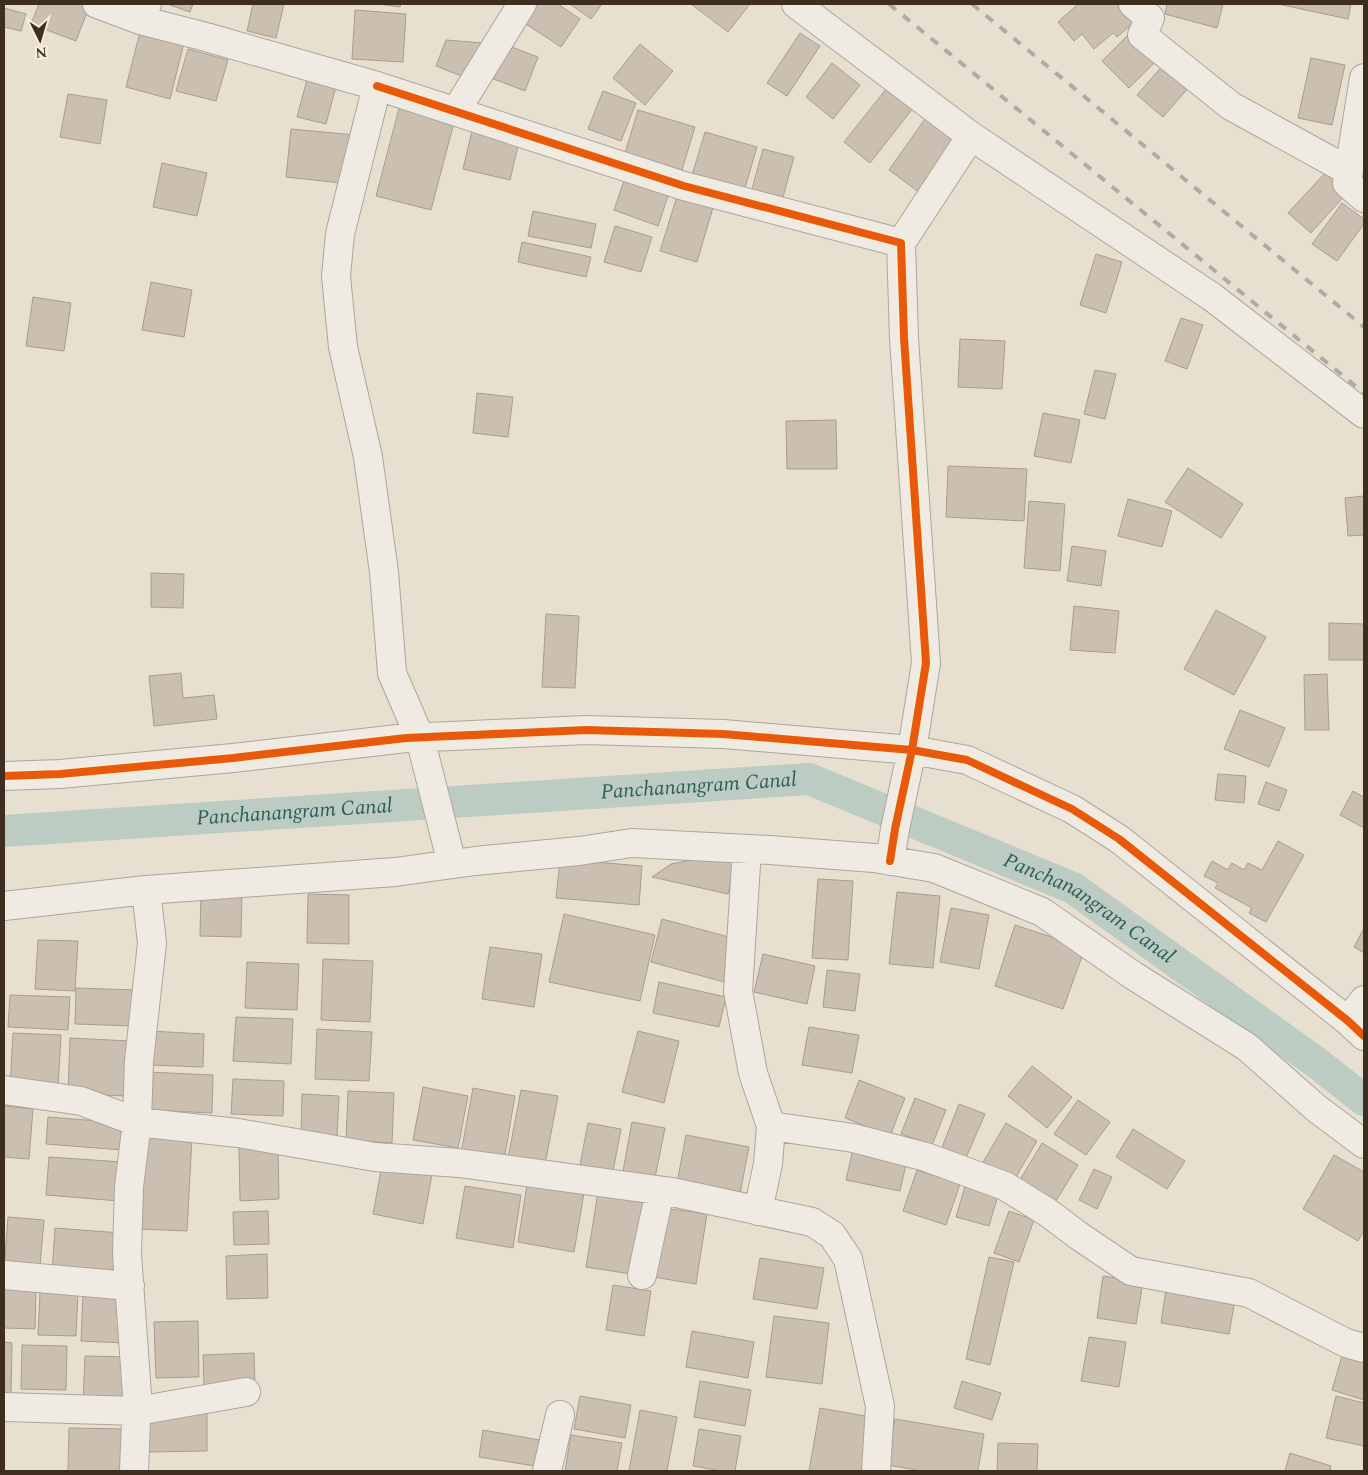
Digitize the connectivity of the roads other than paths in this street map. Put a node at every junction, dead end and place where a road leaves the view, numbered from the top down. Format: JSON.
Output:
{"nodes":[{"id":1,"x":97,"y":4,"type":"edge"},
{"id":2,"x":522,"y":4,"type":"edge"},
{"id":3,"x":796,"y":4,"type":"edge"},
{"id":4,"x":1133,"y":4,"type":"edge"},
{"id":5,"x":144,"y":12,"type":"edge"},
{"id":6,"x":1364,"y":78,"type":"edge"},
{"id":7,"x":377,"y":86,"type":"junction"},
{"id":8,"x":456,"y":111,"type":"junction"},
{"id":9,"x":971,"y":136,"type":"junction"},
{"id":10,"x":1349,"y":170,"type":"junction"},
{"id":11,"x":1364,"y":198,"type":"edge"},
{"id":12,"x":901,"y":243,"type":"junction"},
{"id":13,"x":1364,"y":414,"type":"edge"},
{"id":14,"x":420,"y":738,"type":"junction"},
{"id":15,"x":912,"y":750,"type":"junction"},
{"id":16,"x":4,"y":776,"type":"edge"},
{"id":17,"x":747,"y":848,"type":"junction"},
{"id":18,"x":890,"y":861,"type":"junction"},
{"id":19,"x":452,"y":864,"type":"junction"},
{"id":20,"x":146,"y":890,"type":"junction"},
{"id":21,"x":4,"y":906,"type":"edge"},
{"id":22,"x":1359,"y":1019,"type":"edge"},
{"id":23,"x":4,"y":1090,"type":"edge"},
{"id":24,"x":137,"y":1122,"type":"junction"},
{"id":25,"x":770,"y":1126,"type":"junction"},
{"id":26,"x":1364,"y":1144,"type":"edge"},
{"id":27,"x":660,"y":1190,"type":"junction"},
{"id":28,"x":758,"y":1211,"type":"junction"},
{"id":29,"x":4,"y":1275,"type":"edge"},
{"id":30,"x":642,"y":1275,"type":"dead end"},
{"id":31,"x":130,"y":1286,"type":"junction"},
{"id":32,"x":1364,"y":1348,"type":"edge"},
{"id":33,"x":246,"y":1392,"type":"dead end"},
{"id":34,"x":4,"y":1407,"type":"edge"},
{"id":35,"x":137,"y":1411,"type":"junction"},
{"id":36,"x":560,"y":1415,"type":"dead end"},
{"id":37,"x":134,"y":1471,"type":"edge"},
{"id":38,"x":547,"y":1471,"type":"edge"},
{"id":39,"x":876,"y":1471,"type":"edge"}],
"edges":[{"from":1,"to":5,"type":"street"},
{"from":2,"to":8,"type":"street"},
{"from":3,"to":9,"type":"street"},
{"from":4,"to":10,"type":"street"},
{"from":5,"to":7,"type":"street"},
{"from":6,"to":10,"type":"street"},
{"from":7,"to":8,"type":"street"},
{"from":7,"to":14,"type":"street"},
{"from":8,"to":12,"type":"street"},
{"from":9,"to":12,"type":"street"},
{"from":9,"to":13,"type":"street"},
{"from":10,"to":11,"type":"street"},
{"from":12,"to":15,"type":"street"},
{"from":14,"to":15,"type":"street"},
{"from":14,"to":16,"type":"street"},
{"from":14,"to":19,"type":"street"},
{"from":15,"to":18,"type":"street"},
{"from":15,"to":22,"type":"street"},
{"from":17,"to":18,"type":"street"},
{"from":17,"to":19,"type":"street"},
{"from":17,"to":25,"type":"street"},
{"from":18,"to":26,"type":"street"},
{"from":19,"to":20,"type":"street"},
{"from":20,"to":21,"type":"street"},
{"from":20,"to":24,"type":"street"},
{"from":23,"to":24,"type":"street"},
{"from":24,"to":27,"type":"street"},
{"from":24,"to":31,"type":"street"},
{"from":25,"to":28,"type":"street"},
{"from":25,"to":32,"type":"street"},
{"from":27,"to":28,"type":"street"},
{"from":27,"to":30,"type":"street"},
{"from":28,"to":39,"type":"street"},
{"from":29,"to":31,"type":"street"},
{"from":31,"to":35,"type":"street"},
{"from":33,"to":35,"type":"street"},
{"from":34,"to":35,"type":"street"},
{"from":35,"to":37,"type":"street"},
{"from":36,"to":38,"type":"street"}]}
